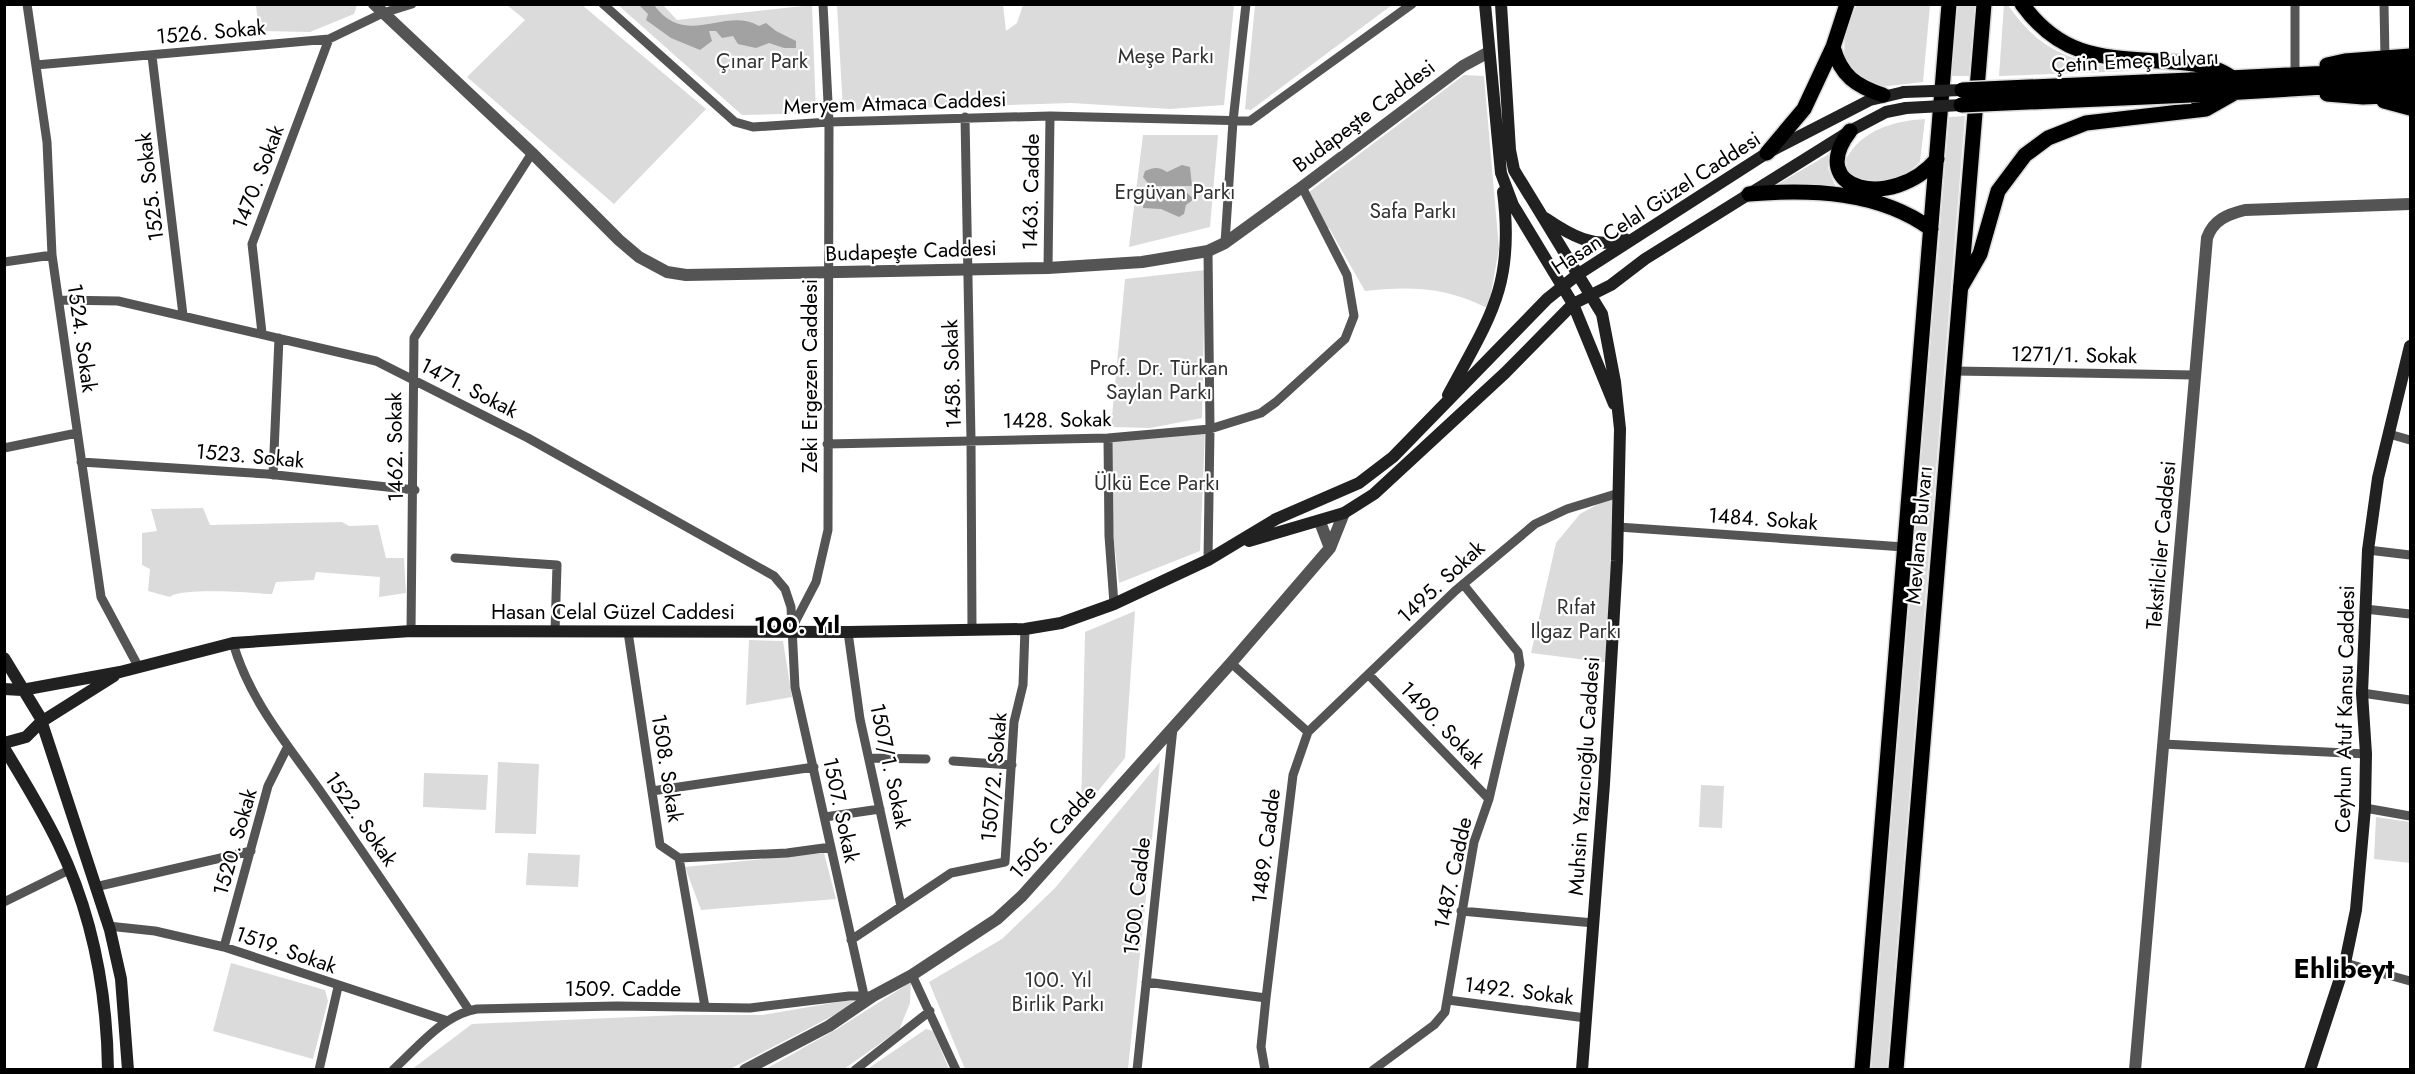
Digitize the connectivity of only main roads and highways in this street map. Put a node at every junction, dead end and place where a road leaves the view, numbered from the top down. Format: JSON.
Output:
{"nodes":[{"id":1,"x":1485,"y":4,"type":"edge"},
{"id":2,"x":1501,"y":4,"type":"edge"},
{"id":3,"x":1847,"y":4,"type":"edge"},
{"id":4,"x":1984,"y":4,"type":"edge"},
{"id":5,"x":2022,"y":4,"type":"edge"},
{"id":6,"x":1948,"y":6,"type":"edge"},
{"id":7,"x":1833,"y":47,"type":"junction"},
{"id":8,"x":2410,"y":56,"type":"edge"},
{"id":9,"x":2410,"y":69,"type":"edge"},
{"id":10,"x":2231,"y":77,"type":"junction"},
{"id":11,"x":2304,"y":78,"type":"junction"},
{"id":12,"x":2410,"y":82,"type":"edge"},
{"id":13,"x":2190,"y":88,"type":"junction"},
{"id":14,"x":2236,"y":92,"type":"junction"},
{"id":15,"x":1883,"y":95,"type":"junction"},
{"id":16,"x":2410,"y":95,"type":"edge"},
{"id":17,"x":1961,"y":97,"type":"junction"},
{"id":18,"x":2363,"y":97,"type":"junction"},
{"id":19,"x":2410,"y":108,"type":"edge"},
{"id":20,"x":1850,"y":131,"type":"junction"},
{"id":21,"x":1767,"y":153,"type":"junction"},
{"id":22,"x":1937,"y":159,"type":"junction"},
{"id":23,"x":1501,"y":173,"type":"junction"},
{"id":24,"x":1749,"y":194,"type":"junction"},
{"id":25,"x":1540,"y":215,"type":"junction"},
{"id":26,"x":1931,"y":229,"type":"junction"},
{"id":27,"x":1643,"y":232,"type":"junction"},
{"id":28,"x":1577,"y":275,"type":"junction"},
{"id":29,"x":1562,"y":287,"type":"junction"},
{"id":30,"x":1961,"y":287,"type":"junction"},
{"id":31,"x":1591,"y":295,"type":"junction"},
{"id":32,"x":1573,"y":304,"type":"junction"},
{"id":33,"x":2410,"y":346,"type":"edge"},
{"id":34,"x":1440,"y":409,"type":"junction"},
{"id":35,"x":1618,"y":413,"type":"junction"},
{"id":36,"x":1333,"y":494,"type":"junction"},
{"id":37,"x":1312,"y":503,"type":"junction"},
{"id":38,"x":1344,"y":513,"type":"junction"},
{"id":39,"x":1320,"y":522,"type":"junction"},
{"id":40,"x":1237,"y":545,"type":"junction"},
{"id":41,"x":4,"y":658,"type":"edge"},
{"id":42,"x":120,"y":672,"type":"junction"},
{"id":43,"x":4,"y":689,"type":"edge"},
{"id":44,"x":22,"y":690,"type":"junction"},
{"id":45,"x":41,"y":722,"type":"junction"},
{"id":46,"x":4,"y":745,"type":"edge"},
{"id":47,"x":108,"y":1070,"type":"edge"},
{"id":48,"x":129,"y":1070,"type":"edge"},
{"id":49,"x":1582,"y":1070,"type":"edge"},
{"id":50,"x":1862,"y":1070,"type":"edge"},
{"id":51,"x":1896,"y":1070,"type":"edge"},
{"id":52,"x":2310,"y":1070,"type":"edge"}],
"edges":[{"from":1,"to":23,"type":"main road","name":"Muhsin Yazıcıoğlu Caddesi"},
{"from":2,"to":25,"type":"main road","name":"Muhsin Yazıcıoğlu Caddesi"},
{"from":3,"to":7,"type":"main road"},
{"from":4,"to":30,"type":"main road","name":"Mevlana Bulvarı"},
{"from":5,"to":10,"type":"main road"},
{"from":6,"to":22,"type":"main road","name":"Mevlana Bulvarı"},
{"from":7,"to":15,"type":"main road"},
{"from":7,"to":21,"type":"main road"},
{"from":8,"to":11,"type":"main road","name":"Çetin Emeç Bulvarı"},
{"from":9,"to":11,"type":"main road","name":"Çetin Emeç Bulvarı"},
{"from":10,"to":11,"type":"main road","name":"Çetin Emeç Bulvarı"},
{"from":10,"to":13,"type":"main road","name":"Çetin Emeç Bulvarı"},
{"from":11,"to":12,"type":"main road","name":"Çetin Emeç Bulvarı"},
{"from":11,"to":14,"type":"main road","name":"Çetin Emeç Bulvarı"},
{"from":11,"to":18,"type":"main road","name":"Çetin Emeç Bulvarı"},
{"from":13,"to":14,"type":"main road","name":"Çetin Emeç Bulvarı"},
{"from":13,"to":17,"type":"main road","name":"Çetin Emeç Bulvarı","bridge":true},
{"from":14,"to":30,"type":"main road"},
{"from":15,"to":17,"type":"main road","name":"Hasan Celal Güzel Caddesi","bridge":true},
{"from":15,"to":21,"type":"main road","name":"Hasan Celal Güzel Caddesi"},
{"from":16,"to":18,"type":"main road","name":"Çetin Emeç Bulvarı"},
{"from":17,"to":20,"type":"main road","name":"Hasan Celal Güzel Caddesi","bridge":true},
{"from":18,"to":19,"type":"main road"},
{"from":20,"to":22,"type":"main road"},
{"from":20,"to":24,"type":"main road","name":"Hasan Celal Güzel Caddesi"},
{"from":21,"to":27,"type":"main road","name":"Hasan Celal Güzel Caddesi"},
{"from":22,"to":26,"type":"main road","name":"Mevlana Bulvarı"},
{"from":23,"to":29,"type":"main road","name":"Muhsin Yazıcıoğlu Caddesi"},
{"from":23,"to":34,"type":"main road"},
{"from":24,"to":26,"type":"main road"},
{"from":24,"to":31,"type":"main road","name":"Hasan Celal Güzel Caddesi"},
{"from":25,"to":27,"type":"main road"},
{"from":25,"to":28,"type":"main road","name":"Muhsin Yazıcıoğlu Caddesi"},
{"from":26,"to":50,"type":"main road","name":"Mevlana Bulvarı"},
{"from":27,"to":28,"type":"main road","name":"Hasan Celal Güzel Caddesi"},
{"from":28,"to":29,"type":"main road","name":"Hasan Celal Güzel Caddesi"},
{"from":28,"to":31,"type":"main road","name":"Muhsin Yazıcıoğlu Caddesi"},
{"from":29,"to":32,"type":"main road","name":"Muhsin Yazıcıoğlu Caddesi"},
{"from":29,"to":34,"type":"main road","name":"Hasan Celal Güzel Caddesi"},
{"from":30,"to":51,"type":"main road","name":"Mevlana Bulvarı"},
{"from":31,"to":32,"type":"main road","name":"Hasan Celal Güzel Caddesi"},
{"from":31,"to":35,"type":"main road","name":"Muhsin Yazıcıoğlu Caddesi"},
{"from":32,"to":35,"type":"main road","name":"Muhsin Yazıcıoğlu Caddesi"},
{"from":32,"to":38,"type":"main road","name":"Hasan Celal Güzel Caddesi"},
{"from":33,"to":52,"type":"main road","name":"Ceyhun Atuf Kansu Caddesi"},
{"from":34,"to":36,"type":"main road","name":"Hasan Celal Güzel Caddesi"},
{"from":35,"to":49,"type":"main road","name":"Muhsin Yazıcıoğlu Caddesi"},
{"from":36,"to":37,"type":"main road","name":"Hasan Celal Güzel Caddesi"},
{"from":36,"to":38,"type":"main road"},
{"from":37,"to":39,"type":"main road"},
{"from":37,"to":40,"type":"main road","name":"Hasan Celal Güzel Caddesi"},
{"from":38,"to":39,"type":"main road","name":"Hasan Celal Güzel Caddesi"},
{"from":39,"to":40,"type":"main road","name":"Hasan Celal Güzel Caddesi"},
{"from":40,"to":42,"type":"main road","name":"Hasan Celal Güzel Caddesi"},
{"from":41,"to":44,"type":"main road"},
{"from":42,"to":44,"type":"main road","name":"Hasan Celal Güzel Caddesi"},
{"from":42,"to":45,"type":"main road","name":"Hasan Celal Güzel Caddesi"},
{"from":43,"to":44,"type":"main road","name":"Hasan Celal Güzel Caddesi"},
{"from":44,"to":45,"type":"main road"},
{"from":45,"to":46,"type":"main road","name":"Hasan Celal Güzel Caddesi"},
{"from":45,"to":48,"type":"main road"},
{"from":46,"to":47,"type":"main road"}]}
